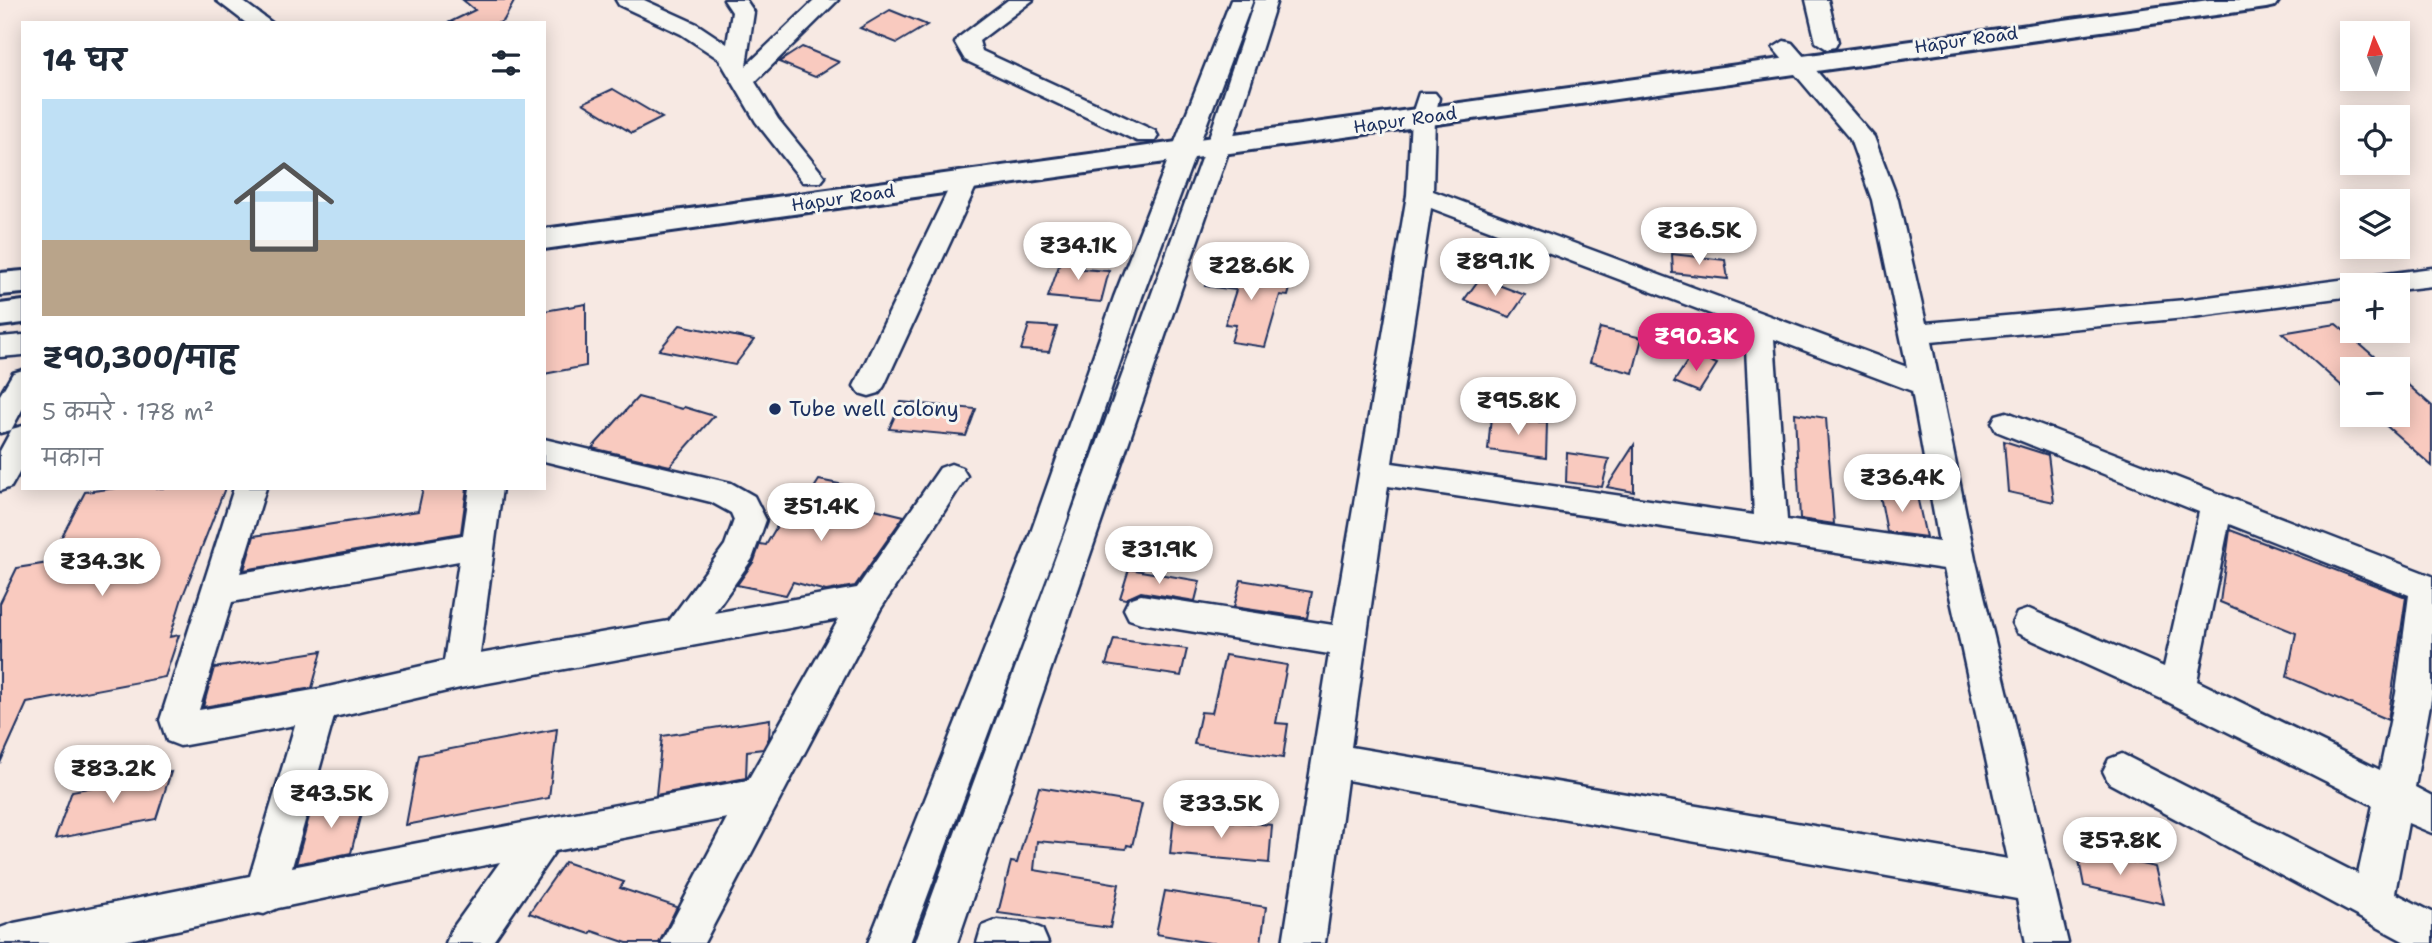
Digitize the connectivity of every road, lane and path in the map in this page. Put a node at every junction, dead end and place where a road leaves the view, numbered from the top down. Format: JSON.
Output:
{"nodes":[{"id":1,"x":227,"y":0,"type":"edge"},
{"id":2,"x":627,"y":0,"type":"edge"},
{"id":3,"x":735,"y":0,"type":"edge"},
{"id":4,"x":827,"y":0,"type":"edge"},
{"id":5,"x":1022,"y":0,"type":"edge"},
{"id":6,"x":1242,"y":0,"type":"edge"},
{"id":7,"x":1266,"y":0,"type":"edge"},
{"id":8,"x":1817,"y":0,"type":"edge"},
{"id":9,"x":2123,"y":0,"type":"edge"},
{"id":10,"x":2266,"y":0,"type":"edge"},
{"id":11,"x":258,"y":21,"type":"edge"},
{"id":12,"x":1827,"y":42,"type":"junction"},
{"id":13,"x":1789,"y":56,"type":"junction"},
{"id":14,"x":739,"y":72,"type":"junction"},
{"id":15,"x":1425,"y":108,"type":"junction"},
{"id":16,"x":1146,"y":136,"type":"junction"},
{"id":17,"x":1203,"y":139,"type":"junction"},
{"id":18,"x":813,"y":177,"type":"junction"},
{"id":19,"x":965,"y":182,"type":"junction"},
{"id":20,"x":1420,"y":195,"type":"junction"},
{"id":21,"x":546,"y":215,"type":"edge"},
{"id":22,"x":546,"y":239,"type":"edge"},
{"id":23,"x":2432,"y":277,"type":"edge"},
{"id":24,"x":2410,"y":280,"type":"edge"},
{"id":25,"x":21,"y":282,"type":"edge"},
{"id":26,"x":0,"y":284,"type":"edge"},
{"id":27,"x":2340,"y":289,"type":"edge"},
{"id":28,"x":21,"y":312,"type":"edge"},
{"id":29,"x":0,"y":315,"type":"edge"},
{"id":30,"x":1759,"y":324,"type":"junction"},
{"id":31,"x":1915,"y":334,"type":"junction"},
{"id":32,"x":21,"y":345,"type":"edge"},
{"id":33,"x":0,"y":347,"type":"edge"},
{"id":34,"x":21,"y":384,"type":"edge"},
{"id":35,"x":1926,"y":385,"type":"junction"},
{"id":36,"x":869,"y":386,"type":"dead end"},
{"id":37,"x":0,"y":422,"type":"edge"},
{"id":38,"x":2007,"y":424,"type":"dead end"},
{"id":39,"x":21,"y":441,"type":"edge"},
{"id":40,"x":546,"y":450,"type":"edge"},
{"id":41,"x":1375,"y":472,"type":"junction"},
{"id":42,"x":951,"y":476,"type":"dead end"},
{"id":43,"x":0,"y":479,"type":"edge"},
{"id":44,"x":249,"y":490,"type":"edge"},
{"id":45,"x":486,"y":490,"type":"edge"},
{"id":46,"x":2217,"y":505,"type":"junction"},
{"id":47,"x":1771,"y":531,"type":"junction"},
{"id":48,"x":478,"y":545,"type":"junction"},
{"id":49,"x":1958,"y":558,"type":"junction"},
{"id":50,"x":2429,"y":589,"type":"edge"},
{"id":51,"x":217,"y":591,"type":"junction"},
{"id":52,"x":868,"y":600,"type":"junction"},
{"id":53,"x":1141,"y":609,"type":"dead end"},
{"id":54,"x":2029,"y":623,"type":"dead end"},
{"id":55,"x":679,"y":635,"type":"junction"},
{"id":56,"x":1348,"y":642,"type":"junction"},
{"id":57,"x":460,"y":673,"type":"junction"},
{"id":58,"x":2177,"y":689,"type":"junction"},
{"id":59,"x":2423,"y":697,"type":"edge"},
{"id":60,"x":319,"y":705,"type":"junction"},
{"id":61,"x":1330,"y":760,"type":"junction"},
{"id":62,"x":2122,"y":771,"type":"dead end"},
{"id":63,"x":760,"y":795,"type":"junction"},
{"id":64,"x":2391,"y":796,"type":"junction"},
{"id":65,"x":2432,"y":814,"type":"edge"},
{"id":66,"x":542,"y":835,"type":"junction"},
{"id":67,"x":2033,"y":883,"type":"junction"},
{"id":68,"x":264,"y":894,"type":"junction"},
{"id":69,"x":2373,"y":902,"type":"junction"},
{"id":70,"x":2432,"y":934,"type":"edge"},
{"id":71,"x":89,"y":935,"type":"edge"},
{"id":72,"x":14,"y":943,"type":"edge"},
{"id":73,"x":467,"y":943,"type":"edge"},
{"id":74,"x":682,"y":943,"type":"edge"},
{"id":75,"x":889,"y":943,"type":"edge"},
{"id":76,"x":936,"y":943,"type":"edge"},
{"id":77,"x":1304,"y":943,"type":"edge"},
{"id":78,"x":2046,"y":943,"type":"edge"}],
"edges":[{"from":1,"to":11,"type":"street"},
{"from":2,"to":14,"type":"street"},
{"from":3,"to":14,"type":"street"},
{"from":4,"to":14,"type":"street"},
{"from":5,"to":16,"type":"street"},
{"from":6,"to":17,"type":"street"},
{"from":7,"to":17,"type":"street"},
{"from":8,"to":12,"type":"street"},
{"from":9,"to":12,"type":"main road","name":"Hapur Road"},
{"from":10,"to":13,"type":"main road","name":"Hapur Road"},
{"from":12,"to":13,"type":"main road","name":"Hapur Road"},
{"from":13,"to":15,"type":"main road","name":"Hapur Road"},
{"from":13,"to":31,"type":"street"},
{"from":14,"to":18,"type":"street"},
{"from":15,"to":17,"type":"main road","name":"Hapur Road"},
{"from":15,"to":20,"type":"street"},
{"from":16,"to":17,"type":"main road","name":"Hapur Road"},
{"from":16,"to":18,"type":"main road","name":"Hapur Road"},
{"from":17,"to":19,"type":"main road","name":"Hapur Road"},
{"from":17,"to":75,"type":"street"},
{"from":17,"to":76,"type":"street"},
{"from":18,"to":21,"type":"main road","name":"Hapur Road"},
{"from":19,"to":22,"type":"main road","name":"Hapur Road"},
{"from":19,"to":36,"type":"street"},
{"from":20,"to":30,"type":"street"},
{"from":20,"to":41,"type":"street"},
{"from":23,"to":24,"type":"street"},
{"from":25,"to":26,"type":"main road"},
{"from":27,"to":31,"type":"street"},
{"from":28,"to":29,"type":"main road"},
{"from":30,"to":35,"type":"street"},
{"from":30,"to":47,"type":"street"},
{"from":31,"to":35,"type":"street"},
{"from":32,"to":33,"type":"street"},
{"from":34,"to":37,"type":"street"},
{"from":35,"to":49,"type":"street"},
{"from":38,"to":46,"type":"street"},
{"from":39,"to":43,"type":"street"},
{"from":40,"to":55,"type":"street"},
{"from":41,"to":47,"type":"street"},
{"from":41,"to":56,"type":"street"},
{"from":42,"to":52,"type":"street"},
{"from":44,"to":51,"type":"street"},
{"from":45,"to":48,"type":"street"},
{"from":46,"to":50,"type":"street"},
{"from":46,"to":58,"type":"street"},
{"from":47,"to":49,"type":"street"},
{"from":48,"to":51,"type":"street"},
{"from":48,"to":57,"type":"street"},
{"from":49,"to":67,"type":"street"},
{"from":50,"to":59,"type":"street"},
{"from":51,"to":60,"type":"street"},
{"from":52,"to":55,"type":"street"},
{"from":52,"to":63,"type":"street"},
{"from":53,"to":56,"type":"street"},
{"from":54,"to":58,"type":"street"},
{"from":55,"to":57,"type":"street"},
{"from":56,"to":61,"type":"street"},
{"from":57,"to":60,"type":"street"},
{"from":58,"to":64,"type":"street"},
{"from":59,"to":64,"type":"street"},
{"from":60,"to":68,"type":"street"},
{"from":61,"to":67,"type":"street"},
{"from":61,"to":77,"type":"street"},
{"from":62,"to":69,"type":"street"},
{"from":63,"to":66,"type":"street"},
{"from":63,"to":74,"type":"street"},
{"from":64,"to":65,"type":"street"},
{"from":64,"to":69,"type":"street"},
{"from":66,"to":68,"type":"street"},
{"from":66,"to":73,"type":"street"},
{"from":67,"to":78,"type":"street"},
{"from":68,"to":71,"type":"street"},
{"from":69,"to":70,"type":"street"},
{"from":71,"to":72,"type":"street"}]}
